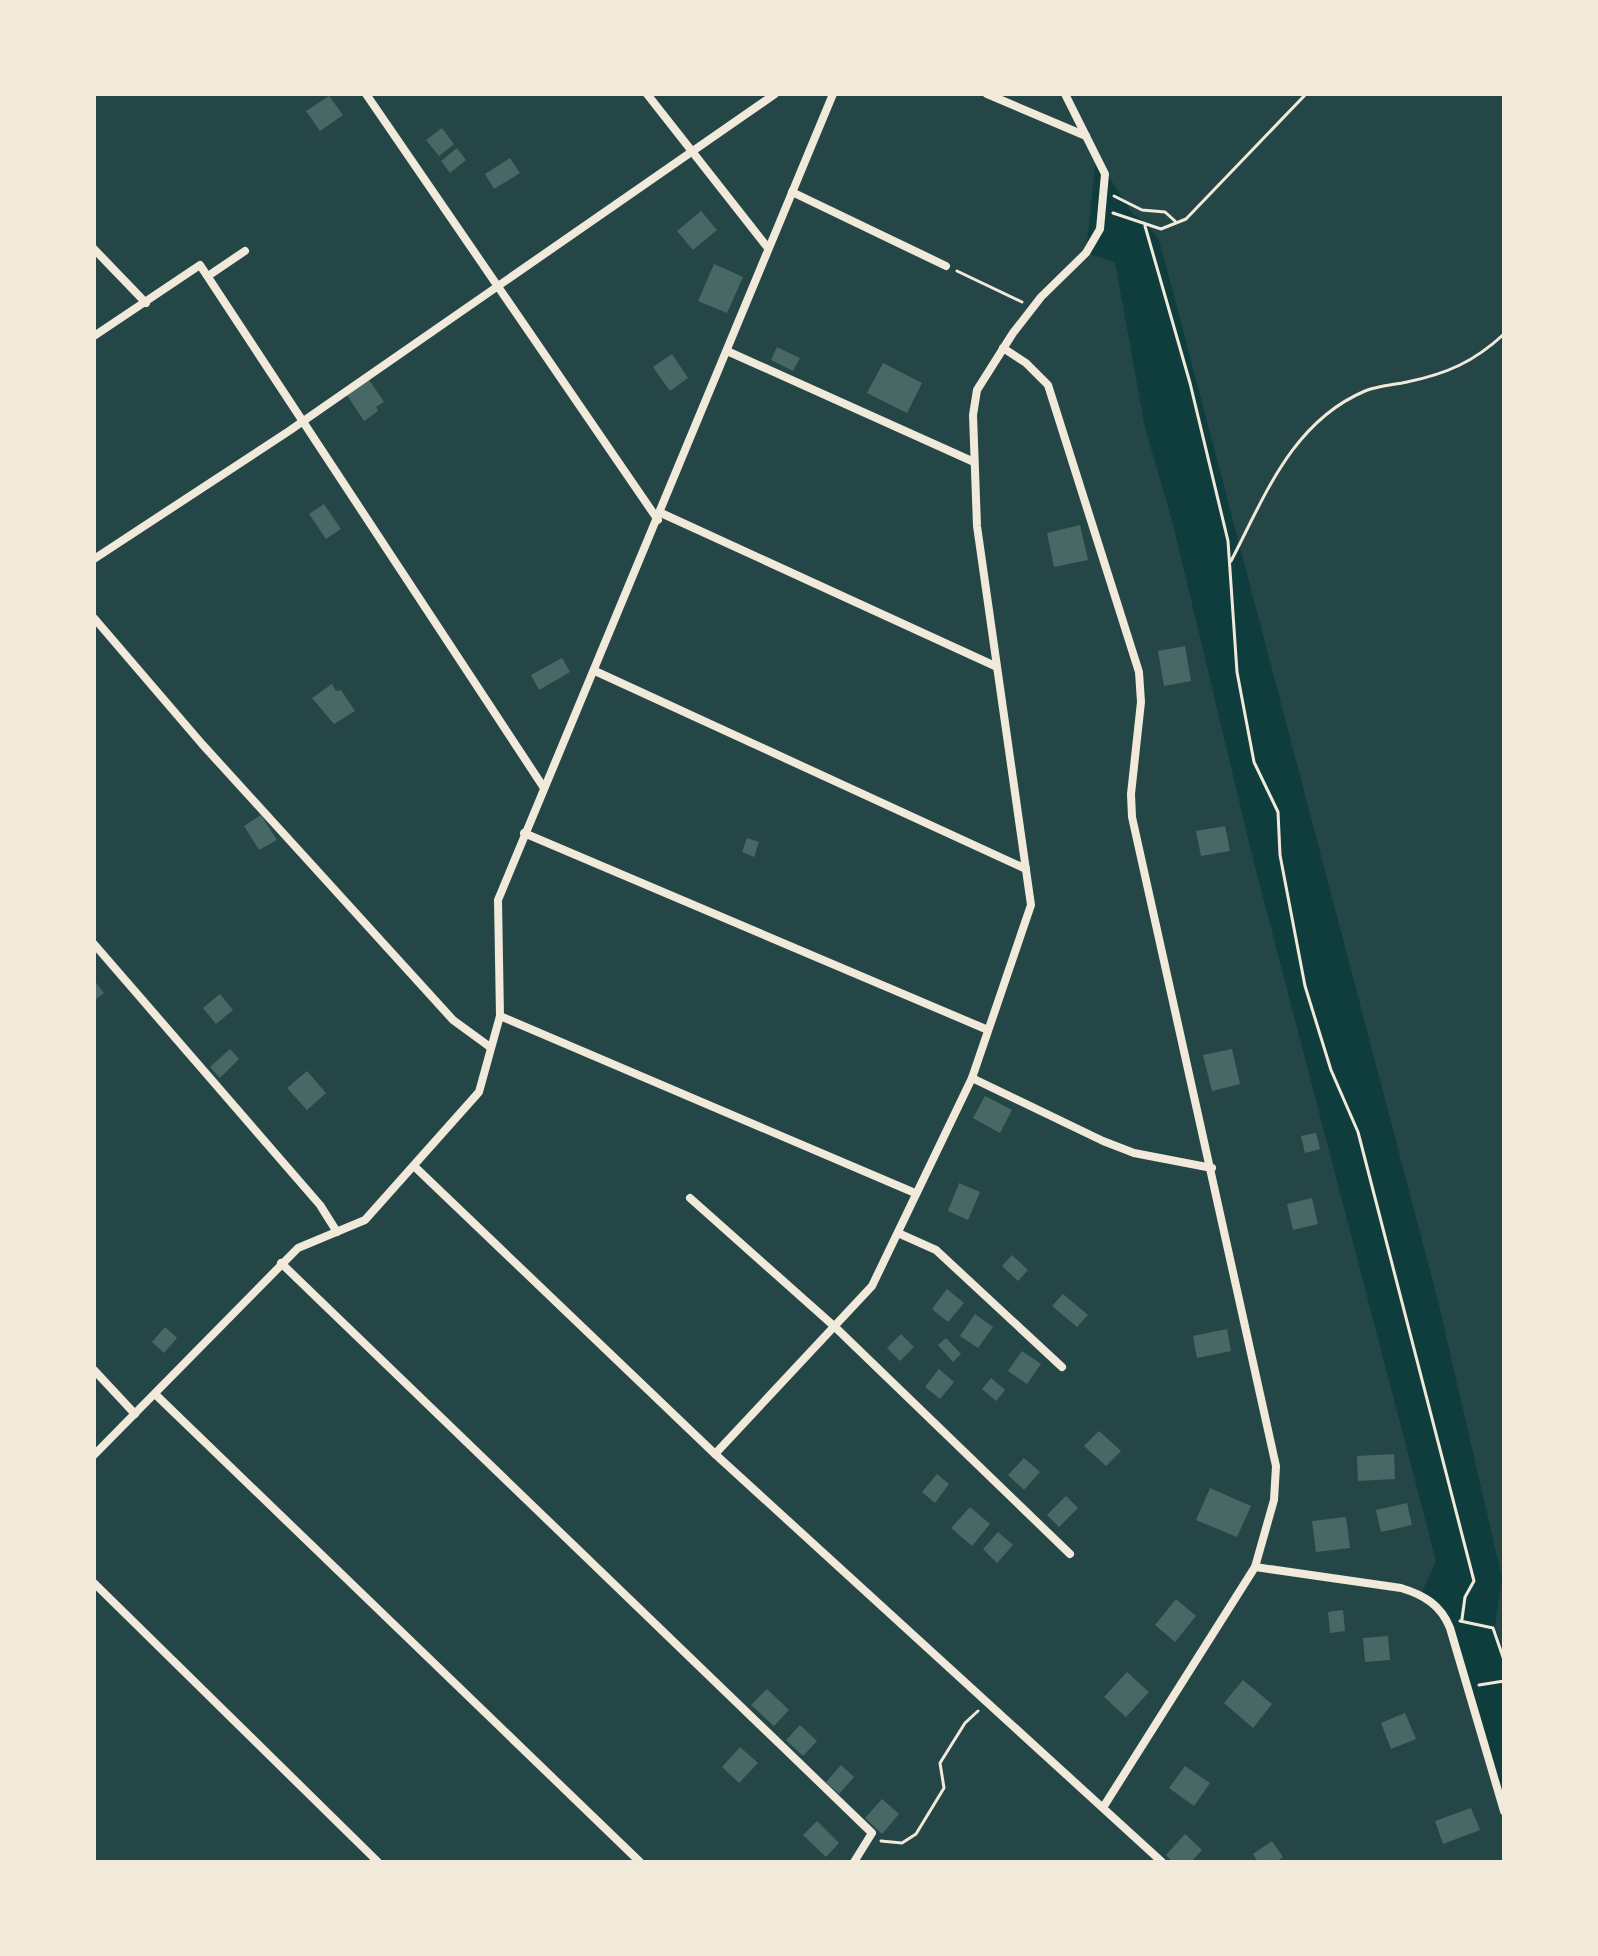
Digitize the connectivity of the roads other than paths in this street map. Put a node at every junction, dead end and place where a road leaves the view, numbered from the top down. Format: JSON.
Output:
{"nodes":[{"id":1,"x":366,"y":94,"type":"edge"},
{"id":2,"x":647,"y":94,"type":"edge"},
{"id":3,"x":775,"y":94,"type":"edge"},
{"id":4,"x":833,"y":94,"type":"edge"},
{"id":5,"x":987,"y":94,"type":"edge"},
{"id":6,"x":1065,"y":94,"type":"edge"},
{"id":7,"x":1086,"y":136,"type":"junction"},
{"id":8,"x":692,"y":150,"type":"junction"},
{"id":9,"x":792,"y":192,"type":"junction"},
{"id":10,"x":768,"y":248,"type":"junction"},
{"id":11,"x":94,"y":249,"type":"edge"},
{"id":12,"x":245,"y":251,"type":"dead end"},
{"id":13,"x":946,"y":266,"type":"road end"},
{"id":14,"x":208,"y":276,"type":"junction"},
{"id":15,"x":495,"y":286,"type":"junction"},
{"id":16,"x":146,"y":303,"type":"junction"},
{"id":17,"x":94,"y":336,"type":"edge"},
{"id":18,"x":1003,"y":348,"type":"junction"},
{"id":19,"x":727,"y":351,"type":"junction"},
{"id":20,"x":303,"y":421,"type":"junction"},
{"id":21,"x":974,"y":462,"type":"junction"},
{"id":22,"x":660,"y":516,"type":"junction"},
{"id":23,"x":94,"y":559,"type":"edge"},
{"id":24,"x":94,"y":618,"type":"edge"},
{"id":25,"x":995,"y":666,"type":"junction"},
{"id":26,"x":595,"y":671,"type":"junction"},
{"id":27,"x":544,"y":788,"type":"junction"},
{"id":28,"x":524,"y":833,"type":"junction"},
{"id":29,"x":1026,"y":869,"type":"junction"},
{"id":30,"x":94,"y":944,"type":"edge"},
{"id":31,"x":500,"y":1016,"type":"junction"},
{"id":32,"x":988,"y":1030,"type":"junction"},
{"id":33,"x":490,"y":1047,"type":"junction"},
{"id":34,"x":972,"y":1078,"type":"junction"},
{"id":35,"x":414,"y":1166,"type":"junction"},
{"id":36,"x":1212,"y":1168,"type":"junction"},
{"id":37,"x":915,"y":1193,"type":"junction"},
{"id":38,"x":690,"y":1198,"type":"dead end"},
{"id":39,"x":337,"y":1232,"type":"junction"},
{"id":40,"x":898,"y":1233,"type":"junction"},
{"id":41,"x":281,"y":1263,"type":"junction"},
{"id":42,"x":835,"y":1327,"type":"junction"},
{"id":43,"x":1062,"y":1367,"type":"dead end"},
{"id":44,"x":94,"y":1370,"type":"edge"},
{"id":45,"x":155,"y":1394,"type":"junction"},
{"id":46,"x":135,"y":1414,"type":"junction"},
{"id":47,"x":715,"y":1454,"type":"junction"},
{"id":48,"x":94,"y":1455,"type":"edge"},
{"id":49,"x":1070,"y":1554,"type":"dead end"},
{"id":50,"x":1255,"y":1567,"type":"junction"},
{"id":51,"x":94,"y":1583,"type":"edge"},
{"id":52,"x":1104,"y":1806,"type":"junction"},
{"id":53,"x":1504,"y":1811,"type":"edge"},
{"id":54,"x":378,"y":1862,"type":"edge"},
{"id":55,"x":640,"y":1862,"type":"edge"},
{"id":56,"x":854,"y":1862,"type":"edge"},
{"id":57,"x":1162,"y":1862,"type":"edge"}],
"edges":[{"from":1,"to":15,"type":"street"},
{"from":2,"to":8,"type":"street"},
{"from":3,"to":8,"type":"street"},
{"from":4,"to":9,"type":"street"},
{"from":5,"to":7,"type":"street"},
{"from":6,"to":7,"type":"street"},
{"from":7,"to":18,"type":"street"},
{"from":8,"to":10,"type":"street"},
{"from":8,"to":15,"type":"street"},
{"from":9,"to":10,"type":"street"},
{"from":9,"to":13,"type":"street"},
{"from":10,"to":19,"type":"street"},
{"from":11,"to":16,"type":"street"},
{"from":12,"to":14,"type":"street"},
{"from":14,"to":16,"type":"street"},
{"from":14,"to":20,"type":"street"},
{"from":15,"to":20,"type":"street"},
{"from":15,"to":22,"type":"street"},
{"from":16,"to":17,"type":"street"},
{"from":18,"to":21,"type":"street"},
{"from":18,"to":36,"type":"street"},
{"from":19,"to":21,"type":"street"},
{"from":19,"to":22,"type":"street"},
{"from":20,"to":23,"type":"street"},
{"from":20,"to":27,"type":"street"},
{"from":21,"to":25,"type":"street"},
{"from":22,"to":25,"type":"street"},
{"from":22,"to":26,"type":"street"},
{"from":24,"to":33,"type":"street"},
{"from":25,"to":29,"type":"street"},
{"from":26,"to":27,"type":"street"},
{"from":26,"to":29,"type":"street"},
{"from":27,"to":28,"type":"street"},
{"from":28,"to":31,"type":"street"},
{"from":28,"to":32,"type":"street"},
{"from":29,"to":32,"type":"street"},
{"from":30,"to":39,"type":"street"},
{"from":31,"to":33,"type":"street"},
{"from":31,"to":37,"type":"street"},
{"from":32,"to":34,"type":"street"},
{"from":33,"to":35,"type":"street"},
{"from":34,"to":36,"type":"street"},
{"from":34,"to":37,"type":"street"},
{"from":35,"to":39,"type":"street"},
{"from":35,"to":47,"type":"street"},
{"from":36,"to":50,"type":"street"},
{"from":37,"to":40,"type":"street"},
{"from":38,"to":42,"type":"street"},
{"from":39,"to":41,"type":"street"},
{"from":40,"to":42,"type":"street"},
{"from":40,"to":43,"type":"street"},
{"from":41,"to":45,"type":"street"},
{"from":41,"to":56,"type":"street"},
{"from":42,"to":47,"type":"street"},
{"from":42,"to":49,"type":"street"},
{"from":44,"to":46,"type":"street"},
{"from":45,"to":46,"type":"street"},
{"from":45,"to":55,"type":"street"},
{"from":46,"to":48,"type":"street"},
{"from":47,"to":52,"type":"street"},
{"from":50,"to":52,"type":"street"},
{"from":50,"to":53,"type":"street"},
{"from":51,"to":54,"type":"street"},
{"from":52,"to":57,"type":"street"}]}
